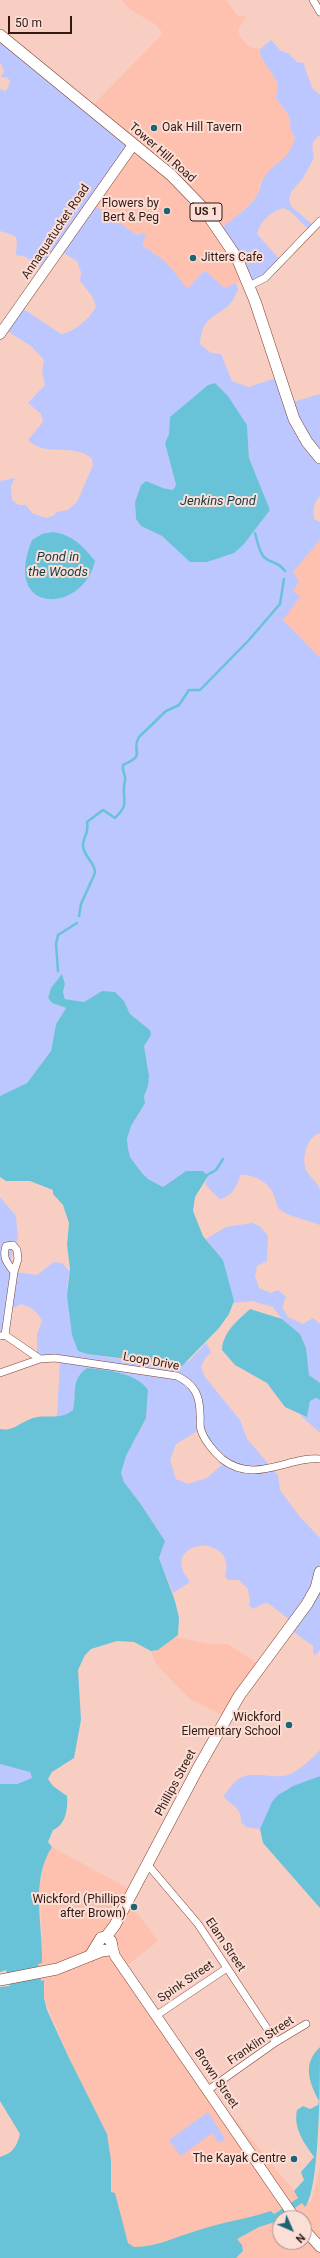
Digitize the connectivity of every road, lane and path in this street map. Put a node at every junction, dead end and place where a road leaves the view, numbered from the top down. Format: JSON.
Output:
{"nodes":[{"id":1,"x":312,"y":0,"type":"edge"},
{"id":2,"x":320,"y":12,"type":"edge"},
{"id":3,"x":0,"y":34,"type":"edge"},
{"id":4,"x":133,"y":145,"type":"junction"},
{"id":5,"x":320,"y":221,"type":"edge"},
{"id":6,"x":249,"y":286,"type":"junction"},
{"id":7,"x":0,"y":334,"type":"edge"},
{"id":8,"x":320,"y":458,"type":"edge"},
{"id":9,"x":14,"y":1272,"type":"dead end"},
{"id":10,"x":3,"y":1335,"type":"edge"},
{"id":11,"x":40,"y":1358,"type":"junction"},
{"id":12,"x":0,"y":1374,"type":"edge"},
{"id":13,"x":320,"y":1459,"type":"edge"},
{"id":14,"x":320,"y":1572,"type":"edge"},
{"id":15,"x":148,"y":1866,"type":"junction"},
{"id":16,"x":108,"y":1945,"type":"junction"},
{"id":17,"x":227,"y":1968,"type":"junction"},
{"id":18,"x":4,"y":1979,"type":"edge"},
{"id":19,"x":157,"y":2015,"type":"junction"},
{"id":20,"x":306,"y":2024,"type":"dead end"},
{"id":21,"x":276,"y":2042,"type":"junction"},
{"id":22,"x":208,"y":2090,"type":"junction"},
{"id":23,"x":290,"y":2210,"type":"edge"},
{"id":24,"x":312,"y":2238,"type":"edge"},
{"id":25,"x":320,"y":2247,"type":"edge"}],
"edges":[{"from":1,"to":2,"type":"street"},
{"from":3,"to":4,"type":"main road","name":"Tower Hill Road","number":"US 1"},
{"from":4,"to":6,"type":"main road","name":"Tower Hill Road","number":"US 1"},
{"from":4,"to":7,"type":"main road","name":"Annaquatucket Road"},
{"from":5,"to":6,"type":"street"},
{"from":6,"to":8,"type":"main road","name":"Tower Hill Road","number":"US 1"},
{"from":9,"to":10,"type":"street"},
{"from":10,"to":11,"type":"street"},
{"from":11,"to":12,"type":"street","name":"Loop Drive"},
{"from":11,"to":13,"type":"street","name":"Loop Drive"},
{"from":14,"to":15,"type":"main road","name":"Phillips Street"},
{"from":15,"to":16,"type":"main road","name":"Phillips Street"},
{"from":15,"to":17,"type":"street","name":"Elam Street"},
{"from":16,"to":18,"type":"main road"},
{"from":16,"to":19,"type":"main road","name":"Brown Street"},
{"from":17,"to":19,"type":"street","name":"Spink Street"},
{"from":17,"to":21,"type":"street","name":"Elam Street"},
{"from":19,"to":22,"type":"main road","name":"Brown Street"},
{"from":20,"to":21,"type":"street","name":"Franklin Street"},
{"from":21,"to":22,"type":"street","name":"Franklin Street"},
{"from":22,"to":23,"type":"main road","name":"Brown Street"},
{"from":24,"to":25,"type":"main road"}]}
